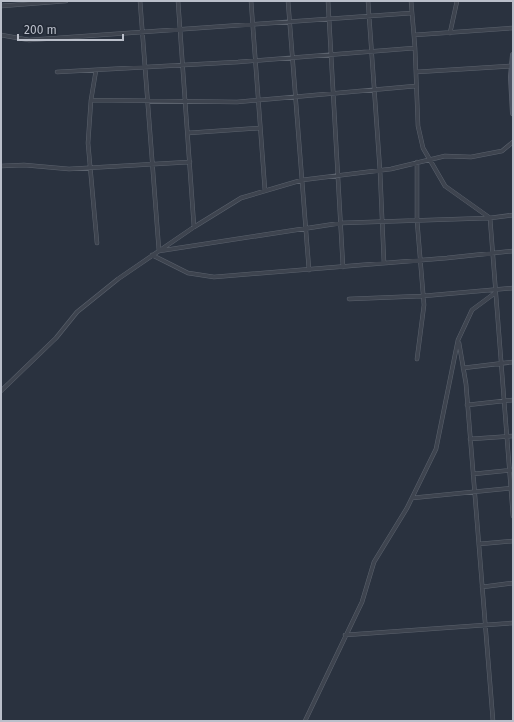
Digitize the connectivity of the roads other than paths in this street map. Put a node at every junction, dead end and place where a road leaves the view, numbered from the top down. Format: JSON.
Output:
{"nodes":[{"id":1,"x":66,"y":1,"type":"edge"},
{"id":2,"x":140,"y":1,"type":"edge"},
{"id":3,"x":178,"y":1,"type":"edge"},
{"id":4,"x":251,"y":1,"type":"edge"},
{"id":5,"x":288,"y":1,"type":"edge"},
{"id":6,"x":328,"y":1,"type":"edge"},
{"id":7,"x":368,"y":1,"type":"edge"},
{"id":8,"x":411,"y":1,"type":"edge"},
{"id":9,"x":457,"y":1,"type":"edge"},
{"id":10,"x":1,"y":6,"type":"edge"},
{"id":11,"x":412,"y":13,"type":"junction"},
{"id":12,"x":369,"y":16,"type":"junction"},
{"id":13,"x":329,"y":19,"type":"junction"},
{"id":14,"x":290,"y":22,"type":"junction"},
{"id":15,"x":252,"y":24,"type":"junction"},
{"id":16,"x":513,"y":28,"type":"edge"},
{"id":17,"x":181,"y":29,"type":"junction"},
{"id":18,"x":143,"y":32,"type":"junction"},
{"id":19,"x":450,"y":33,"type":"junction"},
{"id":20,"x":1,"y":35,"type":"edge"},
{"id":21,"x":414,"y":35,"type":"junction"},
{"id":22,"x":415,"y":48,"type":"junction"},
{"id":23,"x":372,"y":52,"type":"junction"},
{"id":24,"x":331,"y":55,"type":"junction"},
{"id":25,"x":513,"y":55,"type":"edge"},
{"id":26,"x":293,"y":58,"type":"junction"},
{"id":27,"x":255,"y":61,"type":"junction"},
{"id":28,"x":184,"y":65,"type":"junction"},
{"id":29,"x":512,"y":65,"type":"edge"},
{"id":30,"x":145,"y":67,"type":"junction"},
{"id":31,"x":96,"y":70,"type":"junction"},
{"id":32,"x":56,"y":72,"type":"dead end"},
{"id":33,"x":416,"y":72,"type":"junction"},
{"id":34,"x":416,"y":86,"type":"junction"},
{"id":35,"x":374,"y":89,"type":"junction"},
{"id":36,"x":333,"y":92,"type":"junction"},
{"id":37,"x":296,"y":96,"type":"junction"},
{"id":38,"x":91,"y":100,"type":"junction"},
{"id":39,"x":258,"y":100,"type":"junction"},
{"id":40,"x":148,"y":102,"type":"junction"},
{"id":41,"x":186,"y":102,"type":"junction"},
{"id":42,"x":513,"y":113,"type":"edge"},
{"id":43,"x":260,"y":128,"type":"junction"},
{"id":44,"x":188,"y":133,"type":"junction"},
{"id":45,"x":513,"y":142,"type":"edge"},
{"id":46,"x":430,"y":159,"type":"junction"},
{"id":47,"x":190,"y":162,"type":"junction"},
{"id":48,"x":417,"y":162,"type":"junction"},
{"id":49,"x":152,"y":164,"type":"junction"},
{"id":50,"x":1,"y":166,"type":"edge"},
{"id":51,"x":91,"y":168,"type":"junction"},
{"id":52,"x":380,"y":171,"type":"junction"},
{"id":53,"x":338,"y":176,"type":"junction"},
{"id":54,"x":302,"y":180,"type":"junction"},
{"id":55,"x":265,"y":191,"type":"junction"},
{"id":56,"x":513,"y":216,"type":"edge"},
{"id":57,"x":490,"y":218,"type":"junction"},
{"id":58,"x":417,"y":220,"type":"junction"},
{"id":59,"x":382,"y":221,"type":"junction"},
{"id":60,"x":341,"y":222,"type":"junction"},
{"id":61,"x":194,"y":227,"type":"junction"},
{"id":62,"x":306,"y":228,"type":"junction"},
{"id":63,"x":97,"y":243,"type":"dead end"},
{"id":64,"x":159,"y":251,"type":"junction"},
{"id":65,"x":513,"y":251,"type":"edge"},
{"id":66,"x":493,"y":253,"type":"junction"},
{"id":67,"x":152,"y":255,"type":"junction"},
{"id":68,"x":420,"y":260,"type":"junction"},
{"id":69,"x":384,"y":263,"type":"junction"},
{"id":70,"x":343,"y":266,"type":"junction"},
{"id":71,"x":309,"y":270,"type":"junction"},
{"id":72,"x":513,"y":288,"type":"edge"},
{"id":73,"x":495,"y":291,"type":"junction"},
{"id":74,"x":423,"y":296,"type":"junction"},
{"id":75,"x":349,"y":298,"type":"dead end"},
{"id":76,"x":458,"y":340,"type":"junction"},
{"id":77,"x":417,"y":359,"type":"dead end"},
{"id":78,"x":513,"y":362,"type":"edge"},
{"id":79,"x":500,"y":364,"type":"junction"},
{"id":80,"x":463,"y":368,"type":"junction"},
{"id":81,"x":1,"y":391,"type":"edge"},
{"id":82,"x":513,"y":400,"type":"edge"},
{"id":83,"x":503,"y":401,"type":"junction"},
{"id":84,"x":468,"y":405,"type":"junction"},
{"id":85,"x":506,"y":436,"type":"junction"},
{"id":86,"x":513,"y":436,"type":"edge"},
{"id":87,"x":470,"y":439,"type":"junction"},
{"id":88,"x":511,"y":470,"type":"edge"},
{"id":89,"x":473,"y":474,"type":"junction"},
{"id":90,"x":512,"y":489,"type":"edge"},
{"id":91,"x":475,"y":491,"type":"junction"},
{"id":92,"x":412,"y":498,"type":"junction"},
{"id":93,"x":513,"y":516,"type":"edge"},
{"id":94,"x":513,"y":541,"type":"edge"},
{"id":95,"x":479,"y":544,"type":"junction"},
{"id":96,"x":513,"y":583,"type":"edge"},
{"id":97,"x":482,"y":586,"type":"junction"},
{"id":98,"x":513,"y":622,"type":"edge"},
{"id":99,"x":485,"y":624,"type":"junction"},
{"id":100,"x":345,"y":635,"type":"junction"},
{"id":101,"x":305,"y":721,"type":"edge"},
{"id":102,"x":493,"y":721,"type":"edge"}],
"edges":[{"from":1,"to":10,"type":"street"},
{"from":2,"to":18,"type":"street"},
{"from":3,"to":17,"type":"street"},
{"from":4,"to":15,"type":"street"},
{"from":5,"to":14,"type":"street"},
{"from":6,"to":13,"type":"street"},
{"from":7,"to":12,"type":"street"},
{"from":8,"to":11,"type":"street"},
{"from":9,"to":19,"type":"street"},
{"from":11,"to":12,"type":"street"},
{"from":11,"to":21,"type":"street"},
{"from":12,"to":13,"type":"street"},
{"from":12,"to":23,"type":"street"},
{"from":13,"to":14,"type":"street"},
{"from":13,"to":24,"type":"street"},
{"from":14,"to":15,"type":"street"},
{"from":14,"to":26,"type":"street"},
{"from":15,"to":17,"type":"street"},
{"from":15,"to":27,"type":"street"},
{"from":16,"to":19,"type":"street"},
{"from":17,"to":18,"type":"street"},
{"from":17,"to":28,"type":"street"},
{"from":18,"to":20,"type":"street"},
{"from":18,"to":30,"type":"street"},
{"from":19,"to":21,"type":"street"},
{"from":21,"to":22,"type":"street"},
{"from":22,"to":23,"type":"street"},
{"from":22,"to":33,"type":"street"},
{"from":23,"to":24,"type":"street"},
{"from":23,"to":35,"type":"street"},
{"from":24,"to":26,"type":"street"},
{"from":24,"to":36,"type":"street"},
{"from":25,"to":29,"type":"street"},
{"from":26,"to":27,"type":"street"},
{"from":26,"to":37,"type":"street"},
{"from":27,"to":28,"type":"street"},
{"from":27,"to":39,"type":"street"},
{"from":28,"to":30,"type":"street"},
{"from":28,"to":41,"type":"street"},
{"from":29,"to":33,"type":"street"},
{"from":29,"to":42,"type":"street"},
{"from":30,"to":31,"type":"street"},
{"from":30,"to":40,"type":"street"},
{"from":31,"to":32,"type":"street"},
{"from":31,"to":38,"type":"street"},
{"from":33,"to":34,"type":"street"},
{"from":34,"to":35,"type":"street"},
{"from":34,"to":46,"type":"street"},
{"from":35,"to":36,"type":"street"},
{"from":35,"to":52,"type":"street"},
{"from":36,"to":37,"type":"street"},
{"from":36,"to":53,"type":"street"},
{"from":37,"to":39,"type":"street"},
{"from":37,"to":54,"type":"street"},
{"from":38,"to":40,"type":"street"},
{"from":38,"to":51,"type":"street"},
{"from":39,"to":41,"type":"street"},
{"from":39,"to":43,"type":"street"},
{"from":40,"to":41,"type":"street"},
{"from":40,"to":49,"type":"street"},
{"from":41,"to":44,"type":"street"},
{"from":43,"to":44,"type":"street"},
{"from":43,"to":55,"type":"street"},
{"from":44,"to":47,"type":"street"},
{"from":45,"to":46,"type":"street"},
{"from":46,"to":48,"type":"street"},
{"from":46,"to":57,"type":"street"},
{"from":47,"to":49,"type":"street"},
{"from":47,"to":61,"type":"street"},
{"from":48,"to":52,"type":"street"},
{"from":48,"to":58,"type":"street"},
{"from":49,"to":51,"type":"street"},
{"from":49,"to":64,"type":"street"},
{"from":50,"to":51,"type":"street"},
{"from":51,"to":63,"type":"street"},
{"from":52,"to":53,"type":"street"},
{"from":52,"to":59,"type":"street"},
{"from":53,"to":54,"type":"street"},
{"from":53,"to":60,"type":"street"},
{"from":54,"to":55,"type":"street"},
{"from":54,"to":62,"type":"street"},
{"from":55,"to":61,"type":"street"},
{"from":56,"to":57,"type":"street"},
{"from":57,"to":58,"type":"street"},
{"from":57,"to":66,"type":"street"},
{"from":58,"to":59,"type":"street"},
{"from":58,"to":68,"type":"street"},
{"from":59,"to":60,"type":"street"},
{"from":59,"to":69,"type":"street"},
{"from":60,"to":62,"type":"street"},
{"from":60,"to":70,"type":"street"},
{"from":61,"to":64,"type":"street"},
{"from":62,"to":64,"type":"street"},
{"from":62,"to":71,"type":"street"},
{"from":64,"to":67,"type":"street"},
{"from":65,"to":66,"type":"street"},
{"from":66,"to":68,"type":"street"},
{"from":66,"to":73,"type":"street"},
{"from":67,"to":71,"type":"street"},
{"from":67,"to":81,"type":"street"},
{"from":68,"to":69,"type":"street"},
{"from":68,"to":74,"type":"street"},
{"from":69,"to":70,"type":"street"},
{"from":70,"to":71,"type":"street"},
{"from":72,"to":73,"type":"street"},
{"from":73,"to":74,"type":"street"},
{"from":73,"to":76,"type":"street"},
{"from":73,"to":79,"type":"street"},
{"from":74,"to":75,"type":"street"},
{"from":74,"to":77,"type":"street"},
{"from":76,"to":80,"type":"street"},
{"from":76,"to":92,"type":"street"},
{"from":78,"to":79,"type":"street"},
{"from":79,"to":80,"type":"street"},
{"from":79,"to":83,"type":"street"},
{"from":80,"to":84,"type":"street"},
{"from":82,"to":83,"type":"street"},
{"from":83,"to":84,"type":"street"},
{"from":83,"to":85,"type":"street"},
{"from":84,"to":87,"type":"street"},
{"from":85,"to":86,"type":"street"},
{"from":85,"to":87,"type":"street"},
{"from":85,"to":88,"type":"street"},
{"from":87,"to":89,"type":"street"},
{"from":88,"to":89,"type":"street"},
{"from":88,"to":90,"type":"street"},
{"from":89,"to":91,"type":"street"},
{"from":90,"to":91,"type":"street"},
{"from":90,"to":93,"type":"street"},
{"from":91,"to":92,"type":"street"},
{"from":91,"to":95,"type":"street"},
{"from":92,"to":100,"type":"street"},
{"from":94,"to":95,"type":"street"},
{"from":95,"to":97,"type":"street"},
{"from":96,"to":97,"type":"street"},
{"from":97,"to":99,"type":"street"},
{"from":98,"to":99,"type":"street"},
{"from":99,"to":100,"type":"street"},
{"from":99,"to":102,"type":"street"},
{"from":100,"to":101,"type":"street"}]}
